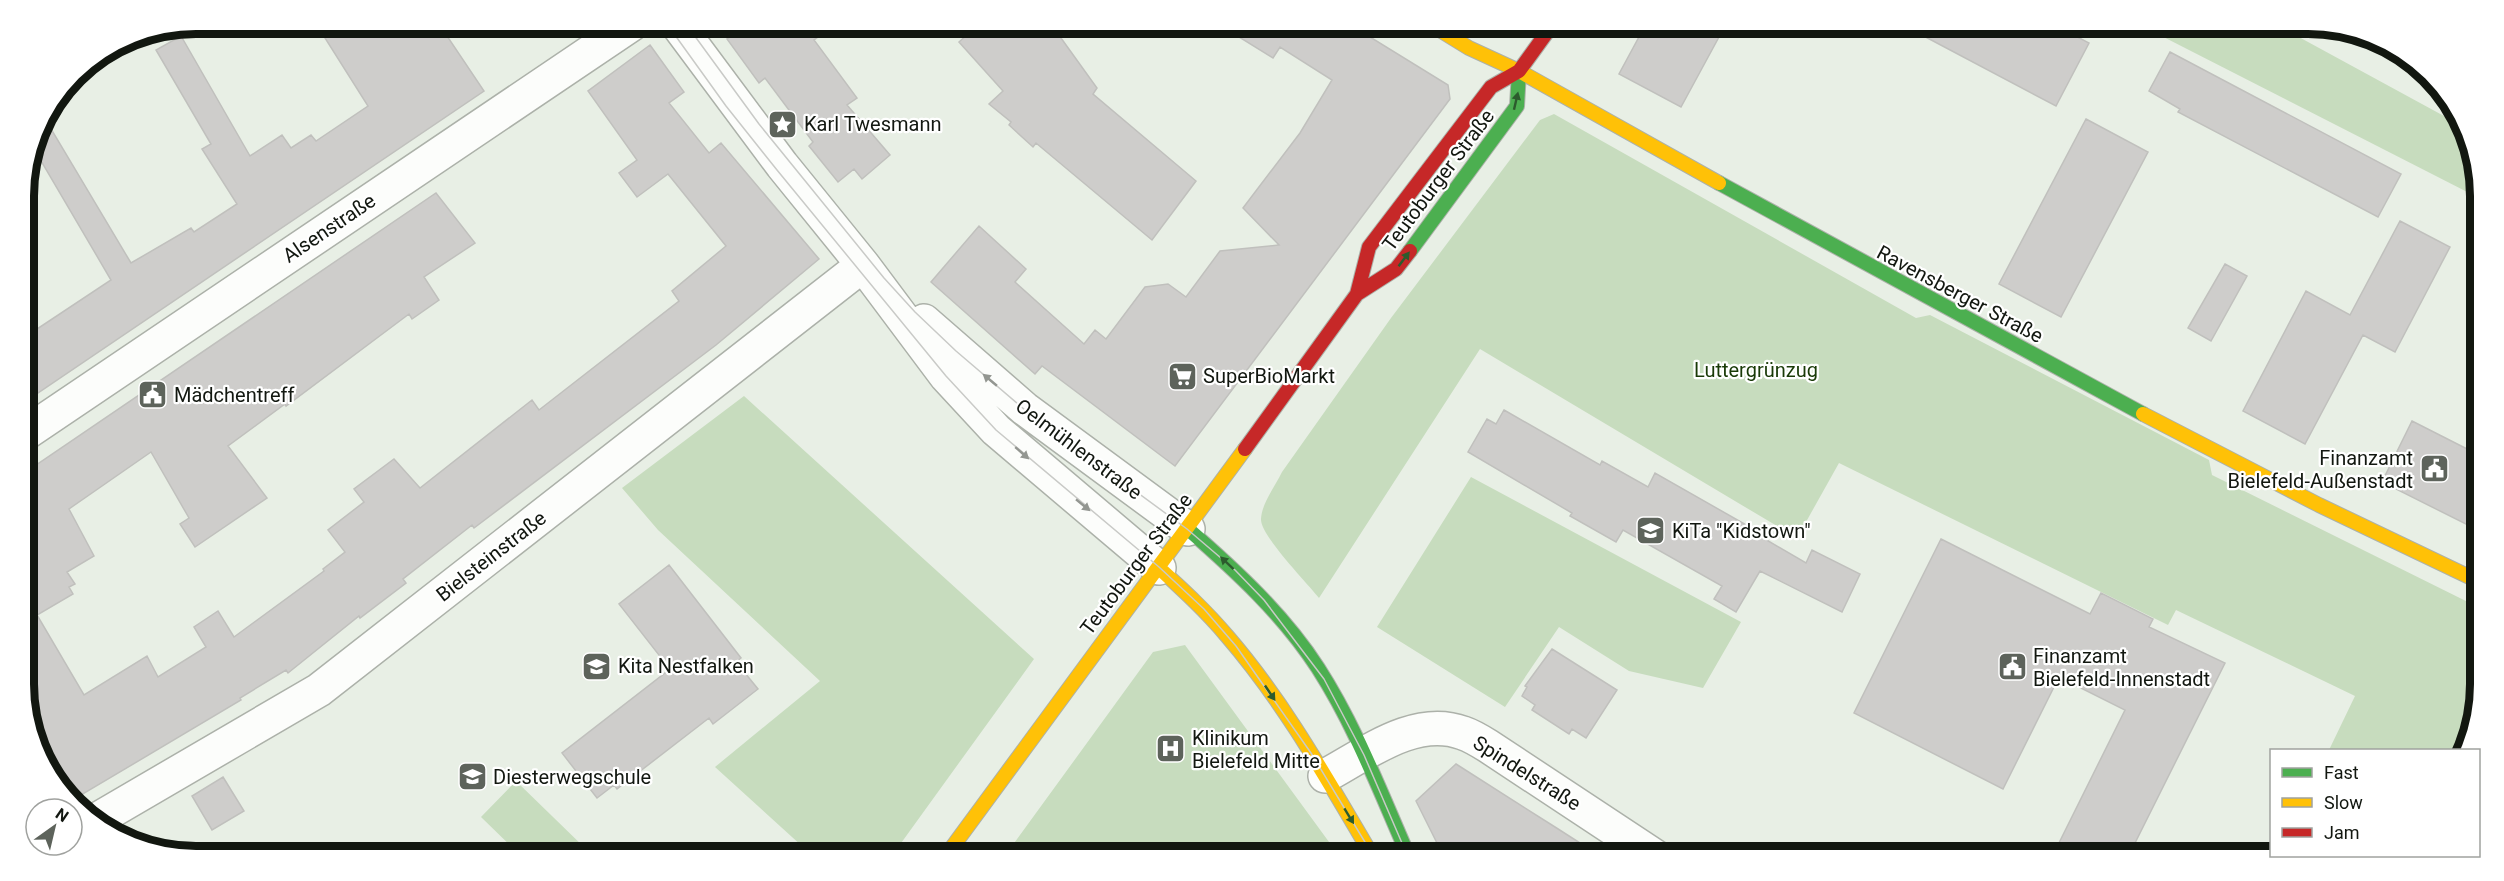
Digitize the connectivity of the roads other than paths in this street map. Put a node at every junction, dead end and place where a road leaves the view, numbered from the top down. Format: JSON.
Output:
{"nodes":[{"id":1,"x":617,"y":34,"type":"edge"},
{"id":2,"x":684,"y":34,"type":"edge"},
{"id":3,"x":1446,"y":34,"type":"edge"},
{"id":4,"x":1546,"y":34,"type":"edge"},
{"id":5,"x":1519,"y":71,"type":"junction"},
{"id":6,"x":863,"y":265,"type":"junction"},
{"id":7,"x":1357,"y":294,"type":"junction"},
{"id":8,"x":35,"y":427,"type":"edge"},
{"id":9,"x":1188,"y":529,"type":"junction"},
{"id":10,"x":1159,"y":568,"type":"junction"},
{"id":11,"x":2470,"y":577,"type":"edge"},
{"id":12,"x":1364,"y":754,"type":"junction"},
{"id":13,"x":1324,"y":776,"type":"junction"},
{"id":14,"x":103,"y":816,"type":"edge"},
{"id":15,"x":953,"y":846,"type":"edge"},
{"id":16,"x":1366,"y":846,"type":"edge"},
{"id":17,"x":1404,"y":846,"type":"edge"},
{"id":18,"x":1639,"y":846,"type":"edge"}],
"edges":[{"from":1,"to":8,"type":"street","name":"Alsenstraße"},
{"from":2,"to":6,"type":"street","name":"Oelmühlenstraße"},
{"from":3,"to":5,"type":"street","name":"Ravensberger Straße"},
{"from":4,"to":5,"type":"street","name":"Teutoburger Straße"},
{"from":5,"to":7,"type":"street","name":"Teutoburger Straße"},
{"from":7,"to":5,"type":"street","name":"Teutoburger Straße","one_way":true},
{"from":5,"to":11,"type":"street","name":"Ravensberger Straße"},
{"from":9,"to":6,"type":"street","name":"Oelmühlenstraße","one_way":true},
{"from":6,"to":10,"type":"street","name":"Oelmühlenstraße","one_way":true},
{"from":6,"to":14,"type":"street","name":"Bielsteinstraße"},
{"from":7,"to":9,"type":"street","name":"Teutoburger Straße"},
{"from":9,"to":10,"type":"street","name":"Teutoburger Straße"},
{"from":12,"to":9,"type":"street","name":"Oelmühlenstraße","one_way":true},
{"from":10,"to":13,"type":"street","name":"Oelmühlenstraße","one_way":true},
{"from":10,"to":15,"type":"street","name":"Teutoburger Straße"},
{"from":12,"to":13,"type":"street","name":"Spindelstraße"},
{"from":12,"to":17,"type":"street","name":"Oelmühlenstraße"},
{"from":12,"to":18,"type":"street","name":"Spindelstraße"},
{"from":13,"to":16,"type":"street","name":"Oelmühlenstraße","one_way":true}]}
